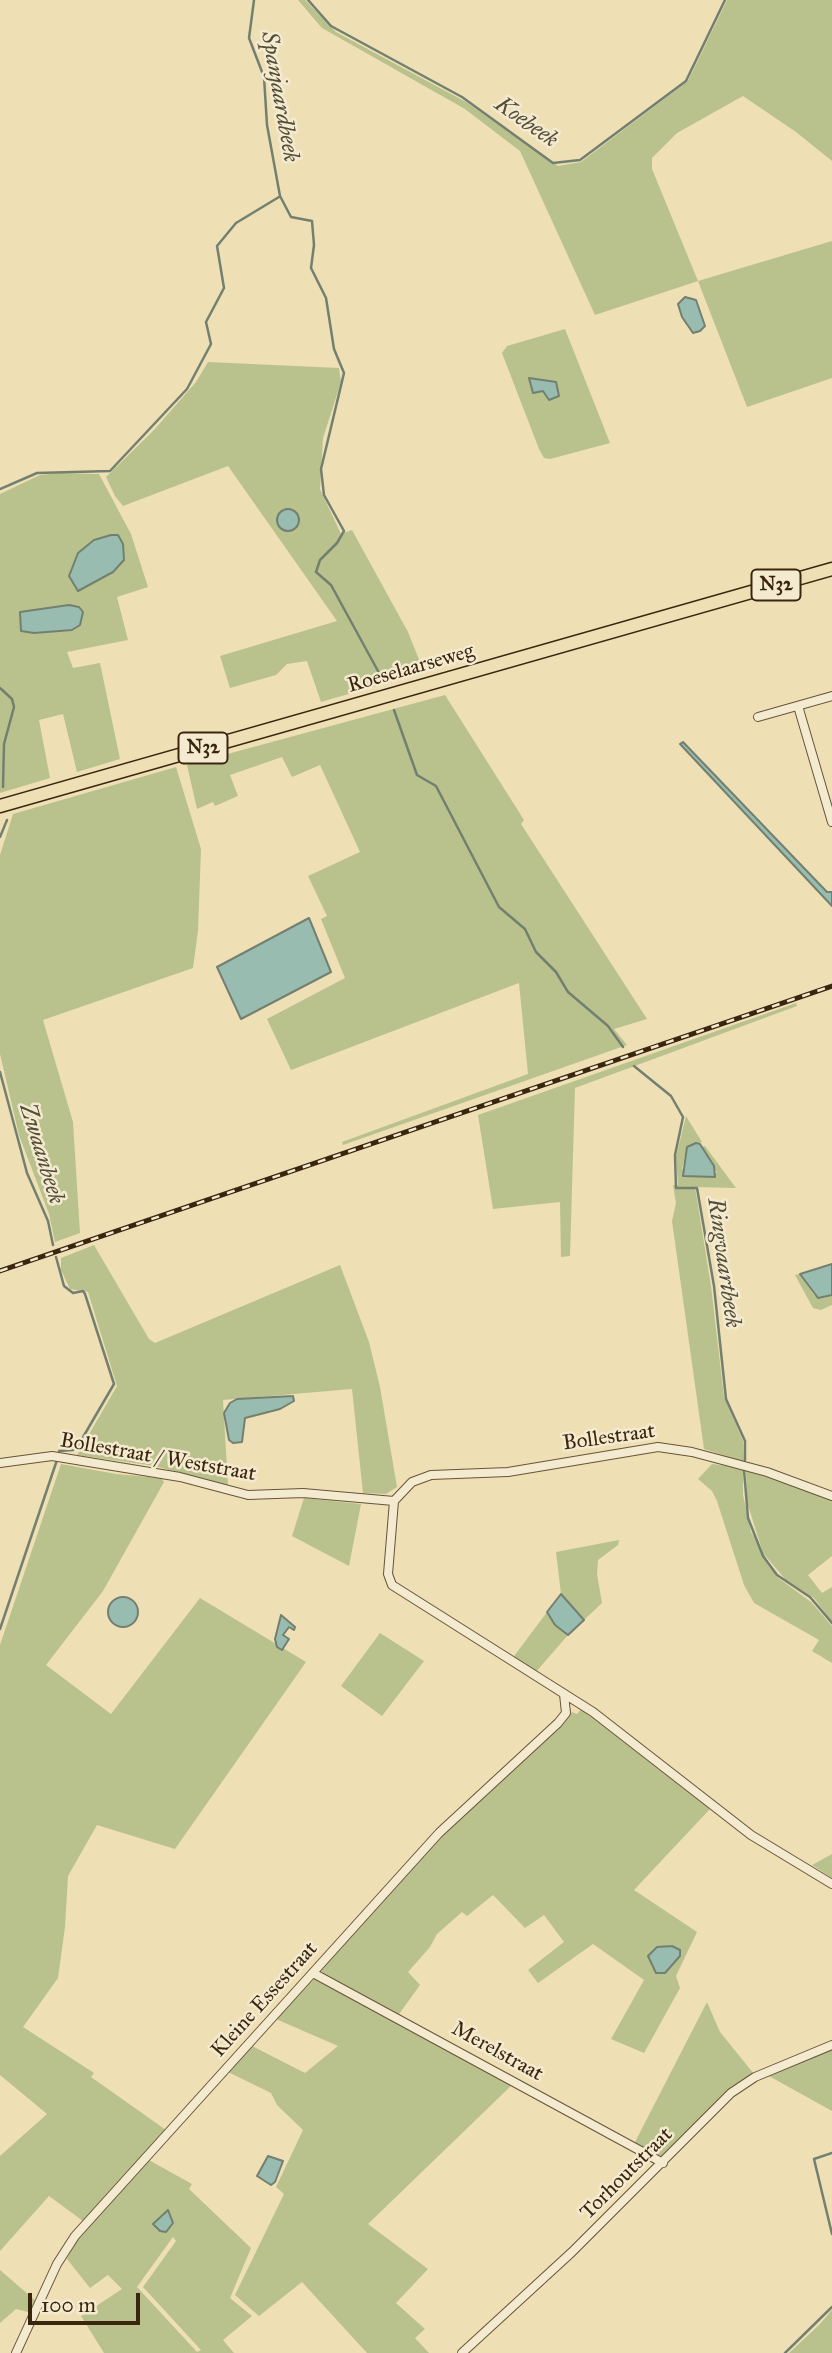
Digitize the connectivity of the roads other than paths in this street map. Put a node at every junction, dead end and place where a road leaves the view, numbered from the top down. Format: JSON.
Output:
{"nodes":[{"id":1,"x":832,"y":569,"type":"edge"},
{"id":2,"x":832,"y":696,"type":"edge"},
{"id":3,"x":798,"y":706,"type":"junction"},
{"id":4,"x":758,"y":717,"type":"dead end"},
{"id":5,"x":0,"y":806,"type":"edge"},
{"id":6,"x":832,"y":822,"type":"edge"},
{"id":7,"x":0,"y":1463,"type":"edge"},
{"id":8,"x":832,"y":1496,"type":"edge"},
{"id":9,"x":394,"y":1501,"type":"junction"},
{"id":10,"x":564,"y":1694,"type":"junction"},
{"id":11,"x":832,"y":1885,"type":"edge"},
{"id":12,"x":313,"y":1973,"type":"junction"},
{"id":13,"x":832,"y":2045,"type":"edge"},
{"id":14,"x":663,"y":2163,"type":"junction"},
{"id":15,"x":16,"y":2353,"type":"edge"},
{"id":16,"x":462,"y":2353,"type":"edge"}],
"edges":[{"from":1,"to":5,"type":"main road","name":"Roeselaarseweg","number":"N32"},
{"from":2,"to":3,"type":"street"},
{"from":3,"to":4,"type":"street"},
{"from":3,"to":6,"type":"street"},
{"from":7,"to":9,"type":"street","name":"Bollestraat / Weststraat"},
{"from":8,"to":9,"type":"street","name":"Bollestraat"},
{"from":9,"to":10,"type":"street"},
{"from":10,"to":11,"type":"street"},
{"from":10,"to":12,"type":"street","name":"Kleine Essestraat"},
{"from":12,"to":14,"type":"street","name":"Merelstraat"},
{"from":12,"to":15,"type":"street","name":"Kleine Essestraat"},
{"from":13,"to":14,"type":"street","name":"Torhoutstraat"},
{"from":14,"to":16,"type":"street","name":"Torhoutstraat"}]}
